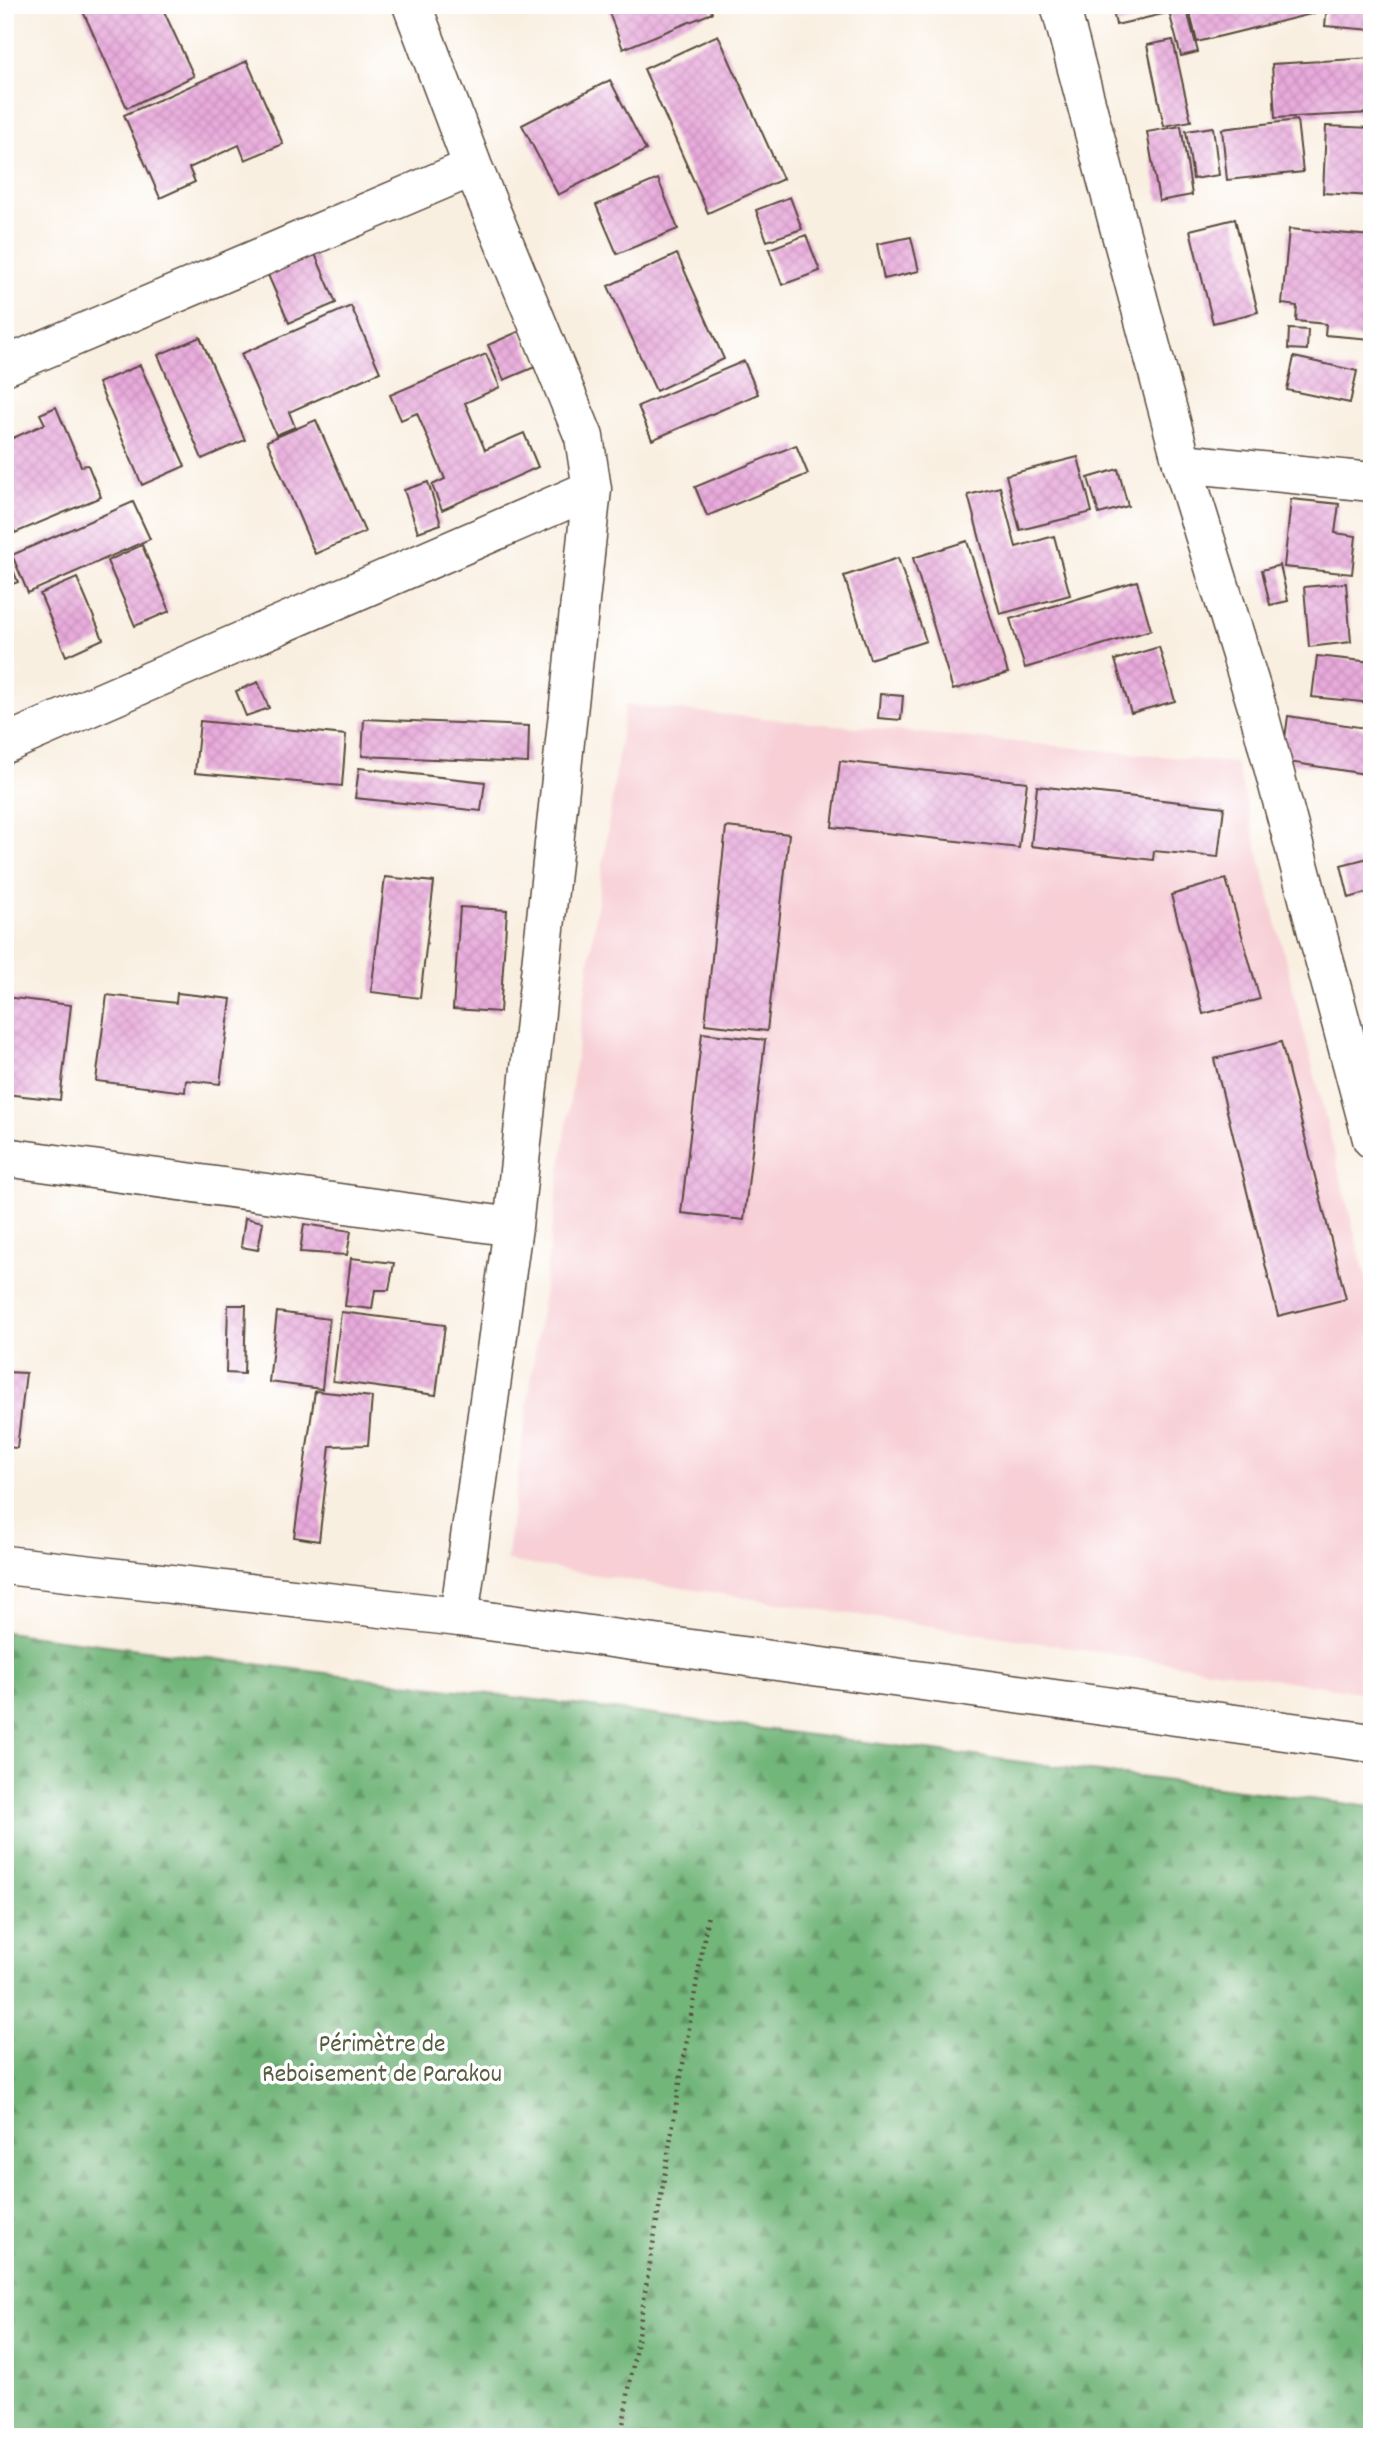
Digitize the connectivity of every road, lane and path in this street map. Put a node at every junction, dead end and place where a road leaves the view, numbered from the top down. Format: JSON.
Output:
{"nodes":[{"id":1,"x":412,"y":5,"type":"edge"},
{"id":2,"x":1060,"y":5,"type":"edge"},
{"id":3,"x":473,"y":167,"type":"junction"},
{"id":4,"x":5,"y":366,"type":"edge"},
{"id":5,"x":1182,"y":463,"type":"junction"},
{"id":6,"x":1372,"y":482,"type":"edge"},
{"id":7,"x":592,"y":489,"type":"junction"},
{"id":8,"x":5,"y":744,"type":"edge"},
{"id":9,"x":1372,"y":1139,"type":"edge"},
{"id":10,"x":5,"y":1157,"type":"edge"},
{"id":11,"x":513,"y":1227,"type":"junction"},
{"id":12,"x":5,"y":1565,"type":"edge"},
{"id":13,"x":459,"y":1617,"type":"junction"},
{"id":14,"x":1372,"y":1743,"type":"edge"},
{"id":15,"x":708,"y":1914,"type":"dead end"},
{"id":16,"x":621,"y":2437,"type":"edge"}],
"edges":[{"from":1,"to":3,"type":"street"},
{"from":2,"to":5,"type":"street"},
{"from":3,"to":4,"type":"street"},
{"from":3,"to":7,"type":"street"},
{"from":5,"to":6,"type":"street"},
{"from":5,"to":9,"type":"street"},
{"from":7,"to":8,"type":"street"},
{"from":7,"to":11,"type":"street"},
{"from":10,"to":11,"type":"street"},
{"from":11,"to":13,"type":"street"},
{"from":12,"to":13,"type":"street"},
{"from":13,"to":14,"type":"street"},
{"from":15,"to":16,"type":"path"}]}
